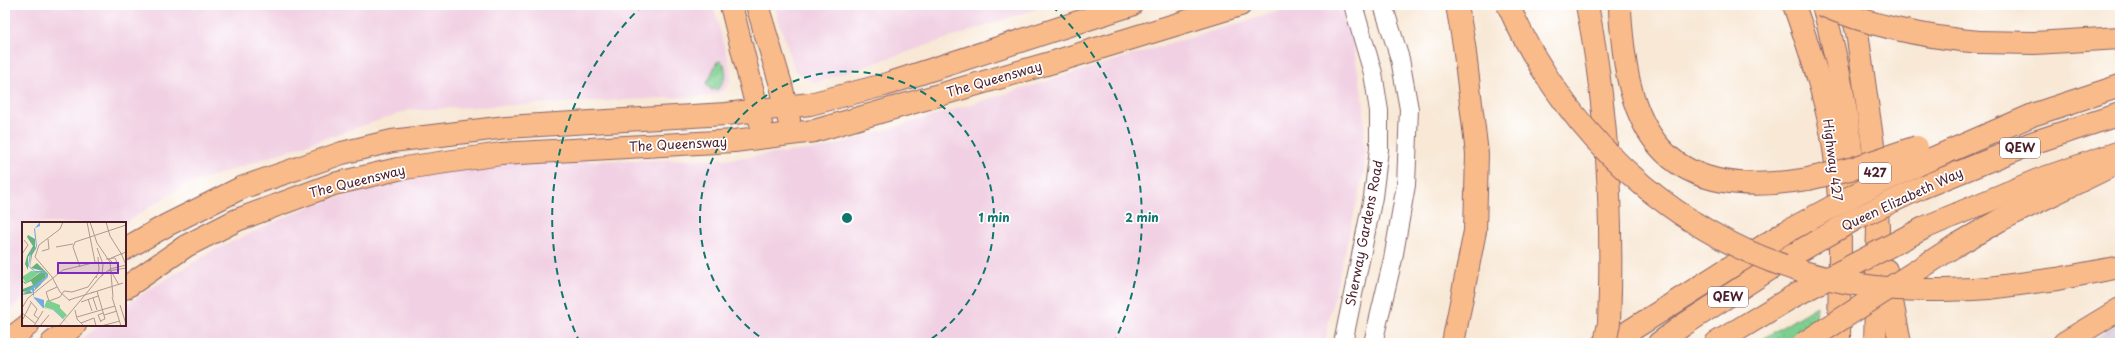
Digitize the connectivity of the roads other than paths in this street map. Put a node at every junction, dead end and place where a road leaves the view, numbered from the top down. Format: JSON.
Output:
{"nodes":[{"id":1,"x":731,"y":5,"type":"edge"},
{"id":2,"x":757,"y":5,"type":"edge"},
{"id":3,"x":1132,"y":5,"type":"edge"},
{"id":4,"x":1240,"y":5,"type":"edge"},
{"id":5,"x":1352,"y":5,"type":"edge"},
{"id":6,"x":1383,"y":5,"type":"edge"},
{"id":7,"x":1457,"y":5,"type":"edge"},
{"id":8,"x":1508,"y":5,"type":"edge"},
{"id":9,"x":1587,"y":5,"type":"edge"},
{"id":10,"x":1620,"y":5,"type":"edge"},
{"id":11,"x":1794,"y":5,"type":"edge"},
{"id":12,"x":1822,"y":5,"type":"edge"},
{"id":13,"x":1850,"y":5,"type":"edge"},
{"id":14,"x":2120,"y":38,"type":"edge"},
{"id":15,"x":1812,"y":63,"type":"junction"},
{"id":16,"x":2120,"y":86,"type":"edge"},
{"id":17,"x":786,"y":106,"type":"junction"},
{"id":18,"x":757,"y":110,"type":"junction"},
{"id":19,"x":2120,"y":114,"type":"edge"},
{"id":20,"x":535,"y":126,"type":"junction"},
{"id":21,"x":792,"y":134,"type":"junction"},
{"id":22,"x":765,"y":138,"type":"junction"},
{"id":23,"x":2120,"y":152,"type":"edge"},
{"id":24,"x":501,"y":154,"type":"junction"},
{"id":25,"x":1920,"y":155,"type":"junction"},
{"id":26,"x":2120,"y":162,"type":"edge"},
{"id":27,"x":1878,"y":228,"type":"junction"},
{"id":28,"x":126,"y":248,"type":"edge"},
{"id":29,"x":2120,"y":267,"type":"edge"},
{"id":30,"x":126,"y":287,"type":"edge"},
{"id":31,"x":2120,"y":309,"type":"edge"},
{"id":32,"x":27,"y":326,"type":"edge"},
{"id":33,"x":74,"y":326,"type":"edge"},
{"id":34,"x":1454,"y":338,"type":"edge"},
{"id":35,"x":5,"y":343,"type":"edge"},
{"id":36,"x":52,"y":343,"type":"edge"},
{"id":37,"x":1343,"y":343,"type":"edge"},
{"id":38,"x":1373,"y":343,"type":"edge"},
{"id":39,"x":1605,"y":343,"type":"edge"},
{"id":40,"x":1659,"y":343,"type":"edge"},
{"id":41,"x":1716,"y":343,"type":"edge"},
{"id":42,"x":1804,"y":343,"type":"edge"},
{"id":43,"x":1823,"y":343,"type":"edge"},
{"id":44,"x":1839,"y":343,"type":"edge"},
{"id":45,"x":1852,"y":343,"type":"edge"},
{"id":46,"x":1875,"y":343,"type":"edge"},
{"id":47,"x":1900,"y":343,"type":"edge"},
{"id":48,"x":2064,"y":343,"type":"edge"}],
"edges":[{"from":1,"to":18,"type":"main road"},
{"from":2,"to":17,"type":"main road"},
{"from":3,"to":17,"type":"main road","name":"The Queensway"},
{"from":4,"to":21,"type":"main road","name":"The Queensway"},
{"from":5,"to":37,"type":"street","name":"Sherway Gardens Road"},
{"from":6,"to":38,"type":"street"},
{"from":7,"to":34,"type":"main road"},
{"from":8,"to":29,"type":"main road","bridge":true},
{"from":9,"to":39,"type":"main road","bridge":true},
{"from":10,"to":25,"type":"main road","bridge":true},
{"from":11,"to":15,"type":"main road","name":"Highway 427"},
{"from":12,"to":14,"type":"main road","bridge":true},
{"from":12,"to":45,"type":"main road"},
{"from":13,"to":27,"type":"main road","number":"427"},
{"from":15,"to":43,"type":"main road"},
{"from":15,"to":44,"type":"main road","name":"Highway 427"},
{"from":16,"to":25,"type":"main road"},
{"from":17,"to":18,"type":"main road","name":"The Queensway"},
{"from":17,"to":21,"type":"main road"},
{"from":18,"to":20,"type":"main road","name":"The Queensway"},
{"from":18,"to":22,"type":"main road"},
{"from":19,"to":40,"type":"main road","name":"Queen Elizabeth Way","number":"QEW","bridge":true},
{"from":20,"to":24,"type":"main road"},
{"from":20,"to":28,"type":"main road","name":"The Queensway"},
{"from":21,"to":22,"type":"main road","name":"The Queensway"},
{"from":22,"to":24,"type":"main road","name":"The Queensway"},
{"from":23,"to":41,"type":"main road","bridge":true},
{"from":24,"to":30,"type":"main road","name":"The Queensway"},
{"from":25,"to":39,"type":"main road","bridge":true},
{"from":26,"to":42,"type":"main road","bridge":true},
{"from":27,"to":46,"type":"main road","number":"427"},
{"from":27,"to":47,"type":"main road"},
{"from":31,"to":48,"type":"main road"},
{"from":32,"to":35,"type":"main road"},
{"from":33,"to":36,"type":"main road"}]}
